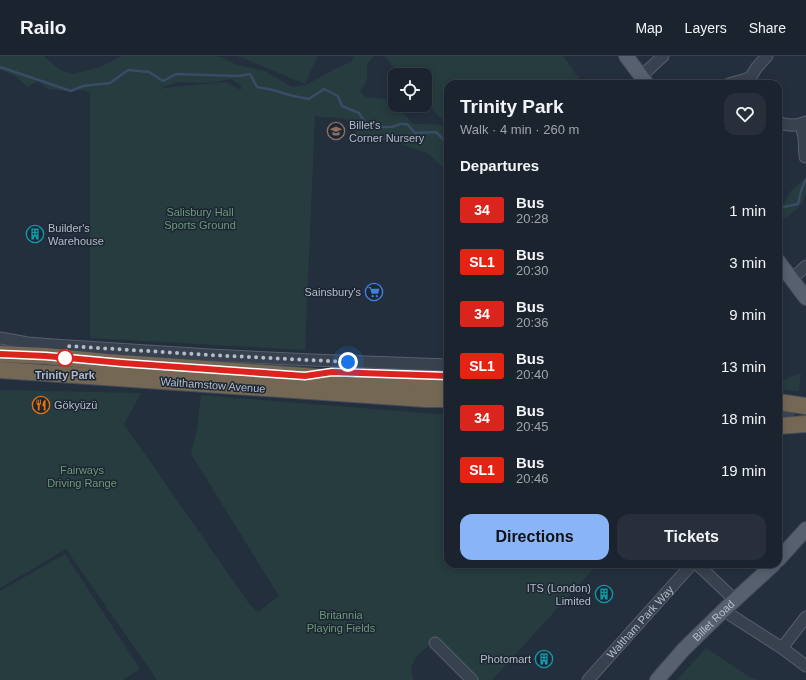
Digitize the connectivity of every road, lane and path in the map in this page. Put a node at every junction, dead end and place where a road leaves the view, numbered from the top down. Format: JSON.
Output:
{"nodes":[{"id":1,"x":626,"y":56,"type":"edge"},
{"id":2,"x":661,"y":56,"type":"edge"},
{"id":3,"x":767,"y":56,"type":"edge"},
{"id":4,"x":644,"y":80,"type":"edge"},
{"id":5,"x":751,"y":80,"type":"edge"},
{"id":6,"x":782,"y":123,"type":"edge"},
{"id":7,"x":804,"y":123,"type":"edge"},
{"id":8,"x":805,"y":157,"type":"edge"},
{"id":9,"x":782,"y":266,"type":"edge"},
{"id":10,"x":806,"y":266,"type":"edge"},
{"id":11,"x":792,"y":279,"type":"junction"},
{"id":12,"x":806,"y":298,"type":"edge"},
{"id":13,"x":0,"y":338,"type":"edge"},
{"id":14,"x":0,"y":354,"type":"edge"},
{"id":15,"x":444,"y":365,"type":"edge"},
{"id":16,"x":0,"y":370,"type":"edge"},
{"id":17,"x":305,"y":376,"type":"junction"},
{"id":18,"x":444,"y":376,"type":"edge"},
{"id":19,"x":444,"y":386,"type":"edge"},
{"id":20,"x":426,"y":399,"type":"junction"},
{"id":21,"x":444,"y":399,"type":"edge"},
{"id":22,"x":782,"y":403,"type":"edge"},
{"id":23,"x":444,"y":404,"type":"edge"},
{"id":24,"x":806,"y":406,"type":"edge"},
{"id":25,"x":806,"y":424,"type":"edge"},
{"id":26,"x":783,"y":426,"type":"edge"},
{"id":27,"x":806,"y":428,"type":"edge"},
{"id":28,"x":806,"y":529,"type":"edge"},
{"id":29,"x":782,"y":556,"type":"edge"},
{"id":30,"x":688,"y":568,"type":"edge"},
{"id":31,"x":701,"y":568,"type":"edge"},
{"id":32,"x":770,"y":568,"type":"edge"},
{"id":33,"x":735,"y":600,"type":"junction"},
{"id":34,"x":724,"y":610,"type":"junction"},
{"id":35,"x":806,"y":617,"type":"edge"},
{"id":36,"x":435,"y":643,"type":"dead end"},
{"id":37,"x":782,"y":648,"type":"junction"},
{"id":38,"x":806,"y":666,"type":"edge"},
{"id":39,"x":472,"y":680,"type":"edge"},
{"id":40,"x":588,"y":680,"type":"edge"},
{"id":41,"x":656,"y":680,"type":"edge"}],
"edges":[{"from":1,"to":4,"type":"main road"},
{"from":2,"to":4,"type":"street"},
{"from":3,"to":5,"type":"street"},
{"from":6,"to":7,"type":"street"},
{"from":7,"to":8,"type":"street"},
{"from":9,"to":11,"type":"main road"},
{"from":10,"to":11,"type":"street"},
{"from":11,"to":12,"type":"main road"},
{"from":13,"to":15,"type":"street"},
{"from":14,"to":17,"type":"highway","name":"Walthamstow Avenue"},
{"from":16,"to":20,"type":"highway","name":"Walthamstow Avenue"},
{"from":17,"to":18,"type":"highway"},
{"from":17,"to":19,"type":"highway"},
{"from":20,"to":21,"type":"highway"},
{"from":20,"to":23,"type":"highway"},
{"from":22,"to":24,"type":"highway"},
{"from":25,"to":26,"type":"highway"},
{"from":26,"to":27,"type":"highway"},
{"from":28,"to":29,"type":"main road"},
{"from":30,"to":40,"type":"street","name":"Waltham Park Way"},
{"from":31,"to":33,"type":"street"},
{"from":32,"to":33,"type":"main road","name":"Billet Road"},
{"from":33,"to":34,"type":"main road","name":"Billet Road"},
{"from":34,"to":37,"type":"street"},
{"from":34,"to":41,"type":"main road","name":"Billet Road"},
{"from":35,"to":37,"type":"street"},
{"from":36,"to":39,"type":"street"},
{"from":37,"to":38,"type":"street"}]}
